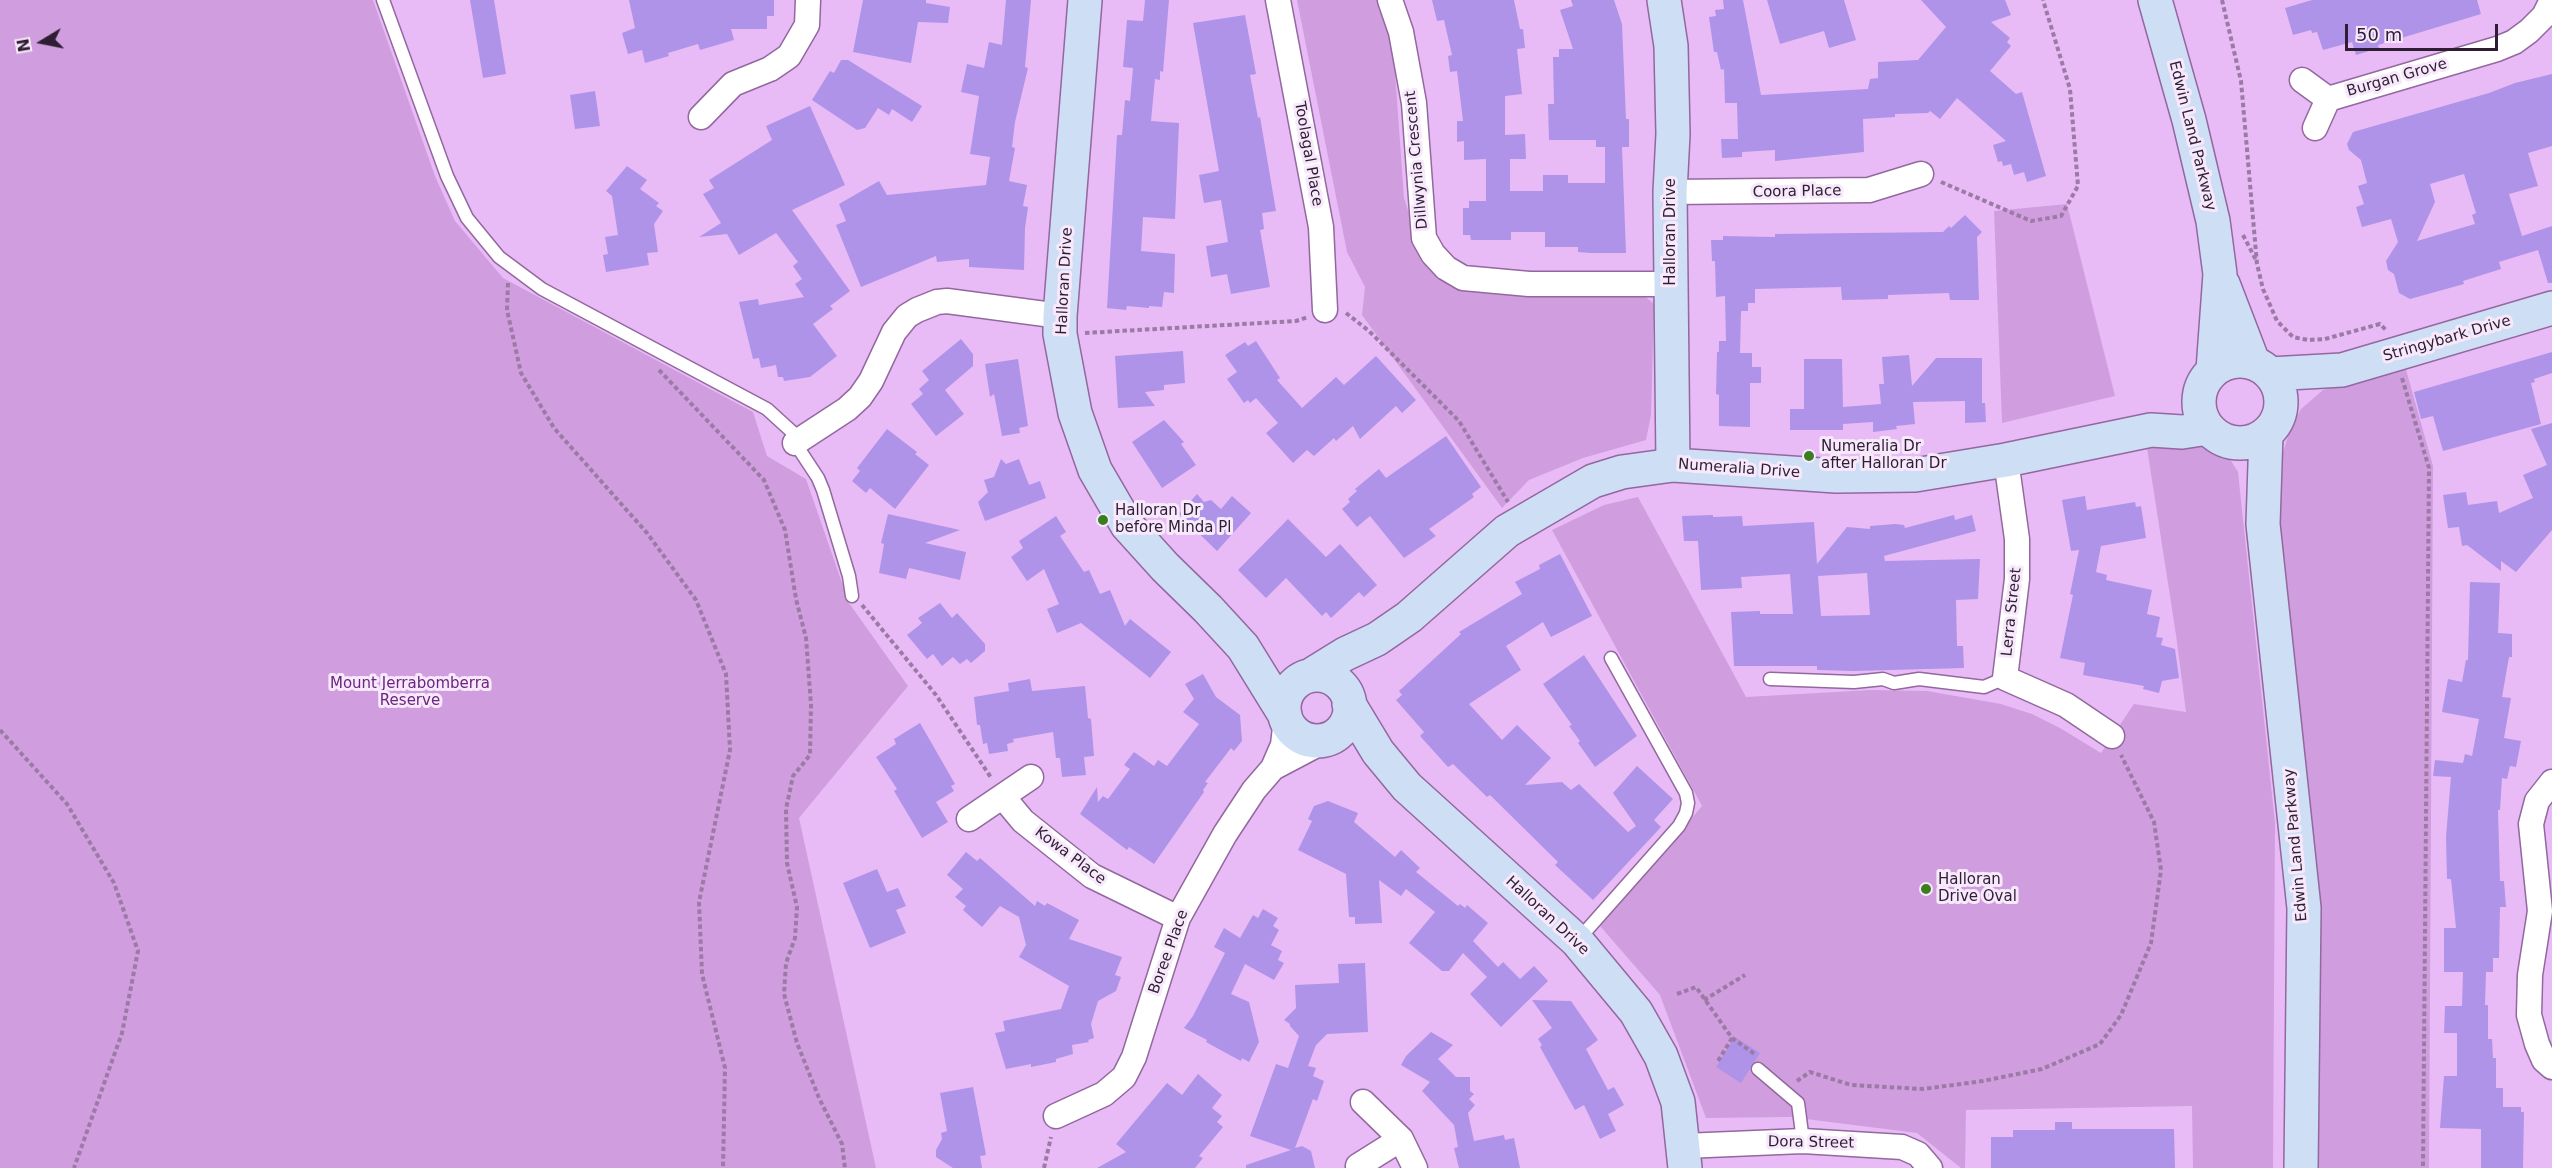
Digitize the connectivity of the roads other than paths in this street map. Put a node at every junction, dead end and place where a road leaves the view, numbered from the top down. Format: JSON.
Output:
{"nodes":[{"id":1,"x":383,"y":0,"type":"edge"},
{"id":2,"x":808,"y":0,"type":"edge"},
{"id":3,"x":1085,"y":0,"type":"edge"},
{"id":4,"x":1278,"y":0,"type":"edge"},
{"id":5,"x":1390,"y":0,"type":"edge"},
{"id":6,"x":1664,"y":0,"type":"edge"},
{"id":7,"x":2155,"y":0,"type":"edge"},
{"id":8,"x":2552,"y":0,"type":"edge"},
{"id":9,"x":2302,"y":80,"type":"dead end"},
{"id":10,"x":2328,"y":99,"type":"junction"},
{"id":11,"x":701,"y":117,"type":"dead end"},
{"id":12,"x":2316,"y":128,"type":"dead end"},
{"id":13,"x":1921,"y":174,"type":"road end"},
{"id":14,"x":1670,"y":192,"type":"junction"},
{"id":15,"x":2220,"y":274,"type":"junction"},
{"id":16,"x":1671,"y":284,"type":"junction"},
{"id":17,"x":2552,"y":308,"type":"edge"},
{"id":18,"x":1325,"y":310,"type":"road end"},
{"id":19,"x":1060,"y":325,"type":"junction"},
{"id":20,"x":2262,"y":368,"type":"junction"},
{"id":21,"x":2213,"y":370,"type":"junction"},
{"id":22,"x":2342,"y":370,"type":"junction"},
{"id":23,"x":2203,"y":413,"type":"junction"},
{"id":24,"x":2261,"y":428,"type":"junction"},
{"id":25,"x":798,"y":441,"type":"junction"},
{"id":26,"x":2006,"y":460,"type":"junction"},
{"id":27,"x":1673,"y":465,"type":"junction"},
{"id":28,"x":851,"y":591,"type":"road end"},
{"id":29,"x":1377,"y":639,"type":"junction"},
{"id":30,"x":1242,"y":646,"type":"junction"},
{"id":31,"x":1611,"y":658,"type":"dead end"},
{"id":32,"x":1308,"y":676,"type":"junction"},
{"id":33,"x":2005,"y":678,"type":"junction"},
{"id":34,"x":1770,"y":679,"type":"dead end"},
{"id":35,"x":1349,"y":701,"type":"junction"},
{"id":36,"x":1285,"y":717,"type":"junction"},
{"id":37,"x":2112,"y":736,"type":"road end"},
{"id":38,"x":1329,"y":738,"type":"junction"},
{"id":39,"x":1384,"y":760,"type":"junction"},
{"id":40,"x":1273,"y":768,"type":"junction"},
{"id":41,"x":1031,"y":777,"type":"dead end"},
{"id":42,"x":2552,"y":782,"type":"edge"},
{"id":43,"x":1003,"y":797,"type":"junction"},
{"id":44,"x":969,"y":819,"type":"dead end"},
{"id":45,"x":1178,"y":918,"type":"junction"},
{"id":46,"x":1577,"y":941,"type":"junction"},
{"id":47,"x":2552,"y":1067,"type":"edge"},
{"id":48,"x":1758,"y":1069,"type":"road end"},
{"id":49,"x":1363,"y":1102,"type":"dead end"},
{"id":50,"x":1056,"y":1116,"type":"road end"},
{"id":51,"x":1401,"y":1139,"type":"junction"},
{"id":52,"x":1803,"y":1142,"type":"junction"},
{"id":53,"x":1685,"y":1157,"type":"edge"},
{"id":54,"x":1358,"y":1166,"type":"dead end"},
{"id":55,"x":1415,"y":1168,"type":"edge"},
{"id":56,"x":1930,"y":1168,"type":"edge"},
{"id":57,"x":2301,"y":1168,"type":"edge"}],
"edges":[{"from":1,"to":25,"type":"lane"},
{"from":2,"to":11,"type":"street"},
{"from":3,"to":19,"type":"street","name":"Halloran Drive"},
{"from":4,"to":18,"type":"street","name":"Toolagal Place"},
{"from":5,"to":16,"type":"street","name":"Dillwynia Crescent"},
{"from":6,"to":14,"type":"street","name":"Halloran Drive"},
{"from":7,"to":15,"type":"street","name":"Edwin Land Parkway"},
{"from":8,"to":10,"type":"street","name":"Burgan Grove"},
{"from":9,"to":10,"type":"street","name":"Burgan Grove"},
{"from":10,"to":12,"type":"street","name":"Burgan Grove"},
{"from":13,"to":14,"type":"street","name":"Coora Place"},
{"from":14,"to":16,"type":"street","name":"Halloran Drive"},
{"from":15,"to":20,"type":"street","name":"Edwin Land Parkway"},
{"from":15,"to":21,"type":"street","name":"Edwin Land Parkway"},
{"from":16,"to":27,"type":"street","name":"Halloran Drive"},
{"from":17,"to":22,"type":"street","name":"Stringybark Drive"},
{"from":19,"to":25,"type":"street"},
{"from":19,"to":30,"type":"street","name":"Halloran Drive"},
{"from":20,"to":21,"type":"street"},
{"from":20,"to":22,"type":"street","name":"Stringybark Drive"},
{"from":20,"to":24,"type":"street"},
{"from":21,"to":23,"type":"street"},
{"from":22,"to":24,"type":"street","name":"Stringybark Drive"},
{"from":23,"to":24,"type":"street"},
{"from":23,"to":26,"type":"street","name":"Numeralia Drive"},
{"from":24,"to":57,"type":"street","name":"Edwin Land Parkway"},
{"from":25,"to":28,"type":"lane"},
{"from":26,"to":27,"type":"street","name":"Numeralia Drive"},
{"from":26,"to":33,"type":"street","name":"Lerra Street"},
{"from":27,"to":29,"type":"street","name":"Numeralia Drive"},
{"from":29,"to":32,"type":"street","name":"Numeralia Drive"},
{"from":29,"to":35,"type":"street","name":"Numeralia Drive"},
{"from":30,"to":32,"type":"street","name":"Halloran Drive"},
{"from":30,"to":36,"type":"street","name":"Halloran Drive"},
{"from":31,"to":46,"type":"lane"},
{"from":32,"to":35,"type":"street"},
{"from":32,"to":36,"type":"street"},
{"from":33,"to":34,"type":"lane"},
{"from":33,"to":37,"type":"street","name":"Lerra Street"},
{"from":35,"to":38,"type":"street"},
{"from":35,"to":39,"type":"street","name":"Halloran Drive"},
{"from":36,"to":38,"type":"street"},
{"from":36,"to":40,"type":"street","name":"Boree Place"},
{"from":38,"to":39,"type":"street","name":"Halloran Drive"},
{"from":38,"to":40,"type":"street","name":"Boree Place"},
{"from":39,"to":46,"type":"street","name":"Halloran Drive"},
{"from":40,"to":45,"type":"street","name":"Boree Place"},
{"from":41,"to":43,"type":"street"},
{"from":42,"to":47,"type":"street"},
{"from":43,"to":44,"type":"street"},
{"from":43,"to":45,"type":"street","name":"Kowa Place"},
{"from":45,"to":50,"type":"street","name":"Boree Place"},
{"from":46,"to":53,"type":"street","name":"Halloran Drive"},
{"from":48,"to":52,"type":"lane"},
{"from":49,"to":51,"type":"street"},
{"from":51,"to":54,"type":"street"},
{"from":51,"to":55,"type":"street"},
{"from":52,"to":53,"type":"street","name":"Dora Street"},
{"from":52,"to":56,"type":"street","name":"Dora Street"}]}
